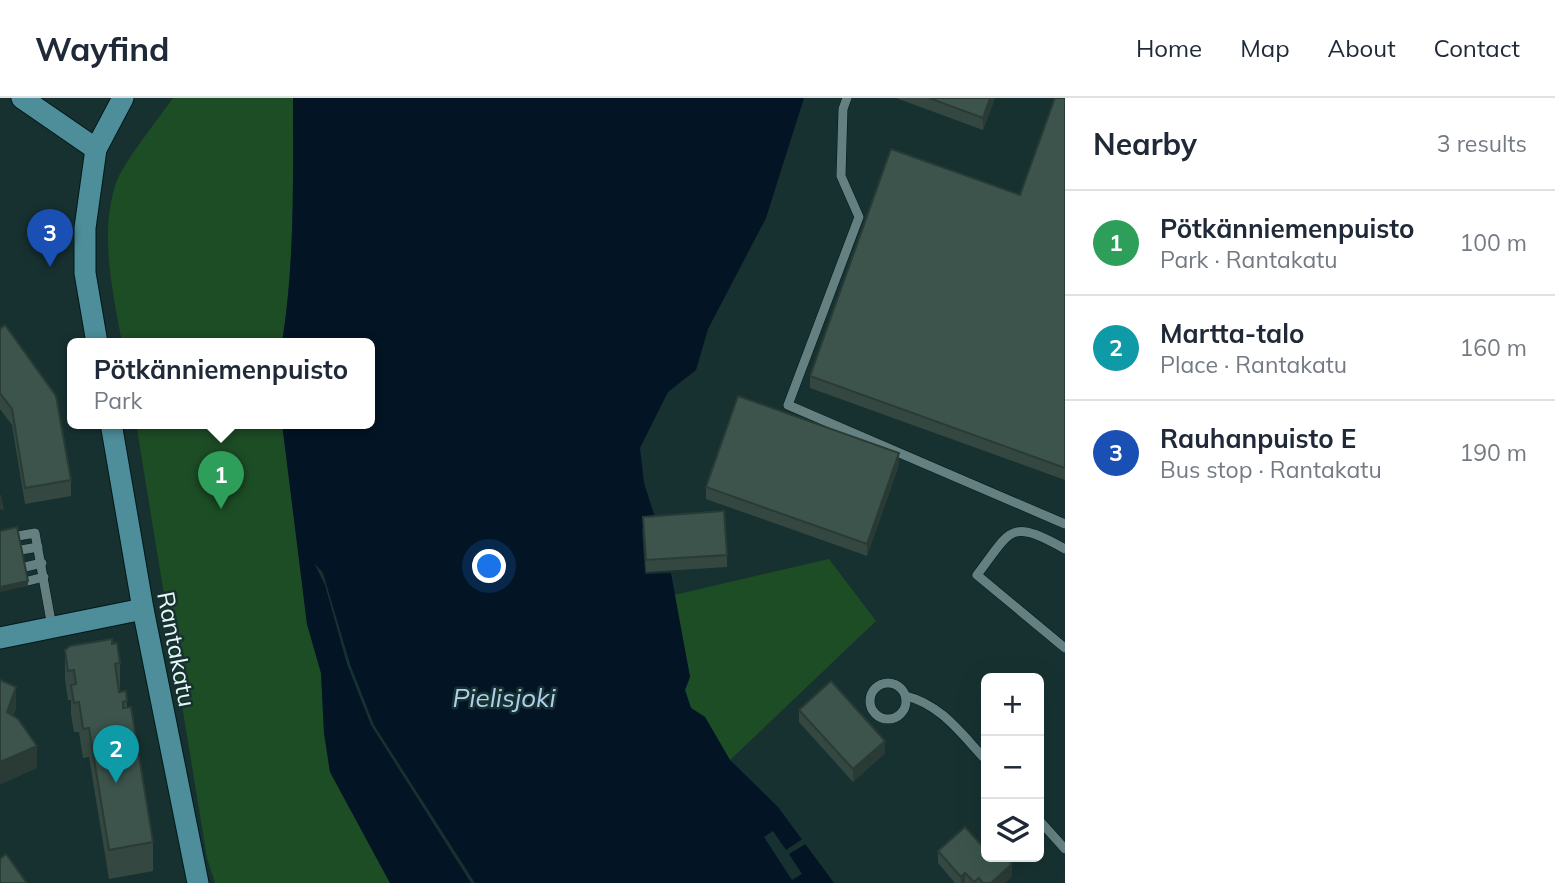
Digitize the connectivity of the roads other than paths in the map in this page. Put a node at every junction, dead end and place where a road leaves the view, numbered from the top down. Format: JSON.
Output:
{"nodes":[{"id":1,"x":22,"y":98,"type":"edge"},
{"id":2,"x":124,"y":98,"type":"edge"},
{"id":3,"x":847,"y":98,"type":"edge"},
{"id":4,"x":96,"y":149,"type":"junction"},
{"id":5,"x":96,"y":338,"type":"edge"},
{"id":6,"x":112,"y":429,"type":"edge"},
{"id":7,"x":1065,"y":524,"type":"edge"},
{"id":8,"x":18,"y":536,"type":"edge"},
{"id":9,"x":38,"y":547,"type":"junction"},
{"id":10,"x":1065,"y":549,"type":"edge"},
{"id":11,"x":21,"y":550,"type":"edge"},
{"id":12,"x":41,"y":563,"type":"junction"},
{"id":13,"x":25,"y":567,"type":"edge"},
{"id":14,"x":44,"y":577,"type":"junction"},
{"id":15,"x":27,"y":580,"type":"edge"},
{"id":16,"x":143,"y":609,"type":"junction"},
{"id":17,"x":52,"y":627,"type":"junction"},
{"id":18,"x":0,"y":638,"type":"edge"},
{"id":19,"x":1065,"y":648,"type":"edge"},
{"id":20,"x":906,"y":696,"type":"junction"},
{"id":21,"x":981,"y":756,"type":"edge"},
{"id":22,"x":1044,"y":826,"type":"edge"},
{"id":23,"x":1065,"y":849,"type":"edge"},
{"id":24,"x":198,"y":883,"type":"edge"}],
"edges":[{"from":1,"to":4,"type":"main road"},
{"from":2,"to":4,"type":"main road"},
{"from":3,"to":7,"type":"lane"},
{"from":4,"to":5,"type":"main road"},
{"from":6,"to":16,"type":"main road","name":"Rantakatu"},
{"from":8,"to":9,"type":"lane"},
{"from":9,"to":11,"type":"lane"},
{"from":9,"to":12,"type":"lane"},
{"from":10,"to":19,"type":"lane"},
{"from":12,"to":13,"type":"lane"},
{"from":12,"to":14,"type":"lane"},
{"from":14,"to":15,"type":"lane"},
{"from":14,"to":17,"type":"lane"},
{"from":16,"to":17,"type":"main road"},
{"from":16,"to":24,"type":"main road","name":"Rantakatu"},
{"from":17,"to":18,"type":"main road"},
{"from":20,"to":20,"type":"lane"},
{"from":20,"to":21,"type":"lane"},
{"from":22,"to":23,"type":"lane"}]}
